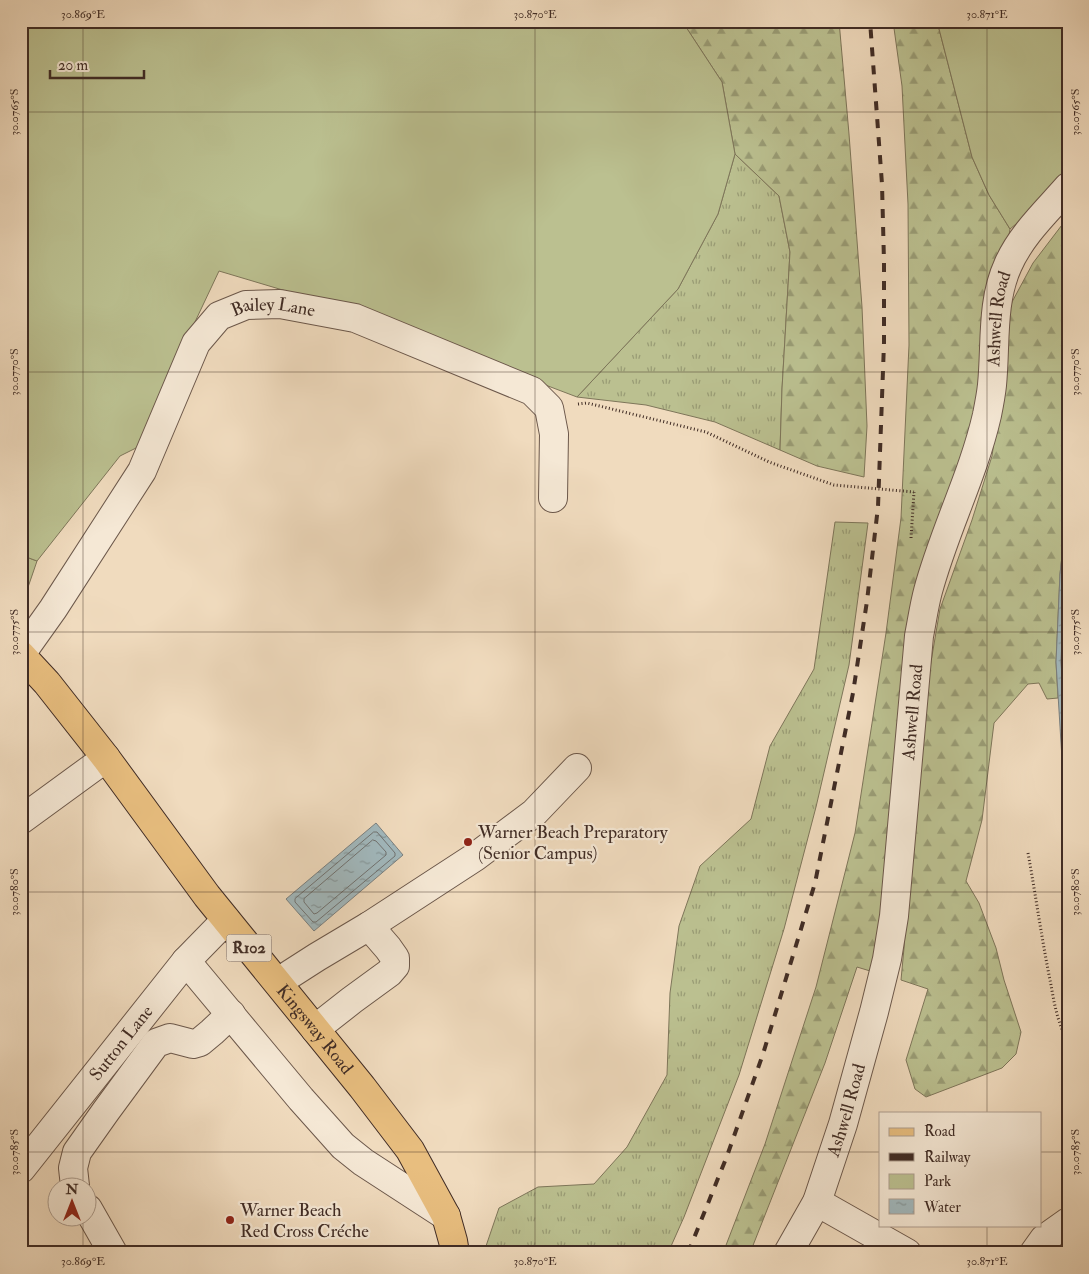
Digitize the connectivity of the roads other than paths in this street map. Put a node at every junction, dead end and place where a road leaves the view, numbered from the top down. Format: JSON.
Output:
{"nodes":[{"id":1,"x":1068,"y":187,"type":"edge"},
{"id":2,"x":553,"y":498,"type":"dead end"},
{"id":3,"x":21,"y":655,"type":"edge"},
{"id":4,"x":106,"y":758,"type":"junction"},
{"id":5,"x":577,"y":768,"type":"dead end"},
{"id":6,"x":21,"y":820,"type":"edge"},
{"id":7,"x":226,"y":920,"type":"junction"},
{"id":8,"x":369,"y":926,"type":"junction"},
{"id":9,"x":186,"y":961,"type":"junction"},
{"id":10,"x":278,"y":982,"type":"junction"},
{"id":11,"x":231,"y":1014,"type":"junction"},
{"id":12,"x":315,"y":1029,"type":"junction"},
{"id":13,"x":21,"y":1169,"type":"edge"},
{"id":14,"x":73,"y":1176,"type":"edge"},
{"id":15,"x":816,"y":1202,"type":"junction"},
{"id":16,"x":446,"y":1216,"type":"junction"},
{"id":17,"x":1068,"y":1222,"type":"edge"},
{"id":18,"x":98,"y":1226,"type":"edge"},
{"id":19,"x":113,"y":1253,"type":"edge"},
{"id":20,"x":455,"y":1253,"type":"edge"},
{"id":21,"x":788,"y":1253,"type":"edge"},
{"id":22,"x":906,"y":1253,"type":"edge"},
{"id":23,"x":1034,"y":1253,"type":"edge"}],
"edges":[{"from":1,"to":15,"type":"street","name":"Ashwell Road"},
{"from":2,"to":3,"type":"street","name":"Bailey Lane"},
{"from":3,"to":4,"type":"main road","name":"Kingsway Road","number":"R102"},
{"from":4,"to":6,"type":"street"},
{"from":4,"to":7,"type":"main road","name":"Kingsway Road","number":"R102"},
{"from":5,"to":8,"type":"street"},
{"from":7,"to":9,"type":"street","name":"Sutton Lane"},
{"from":7,"to":10,"type":"main road","name":"Kingsway Road","number":"R102"},
{"from":8,"to":10,"type":"street"},
{"from":8,"to":12,"type":"street"},
{"from":9,"to":11,"type":"street"},
{"from":9,"to":13,"type":"street","name":"Sutton Lane"},
{"from":10,"to":12,"type":"main road","name":"Kingsway Road","number":"R102"},
{"from":11,"to":14,"type":"street"},
{"from":11,"to":16,"type":"street"},
{"from":12,"to":16,"type":"main road","name":"Kingsway Road","number":"R102"},
{"from":15,"to":21,"type":"street","name":"Ashwell Road"},
{"from":15,"to":22,"type":"street"},
{"from":16,"to":20,"type":"main road","name":"Kingsway Road","number":"R102"},
{"from":17,"to":23,"type":"street"},
{"from":18,"to":19,"type":"street"}]}
